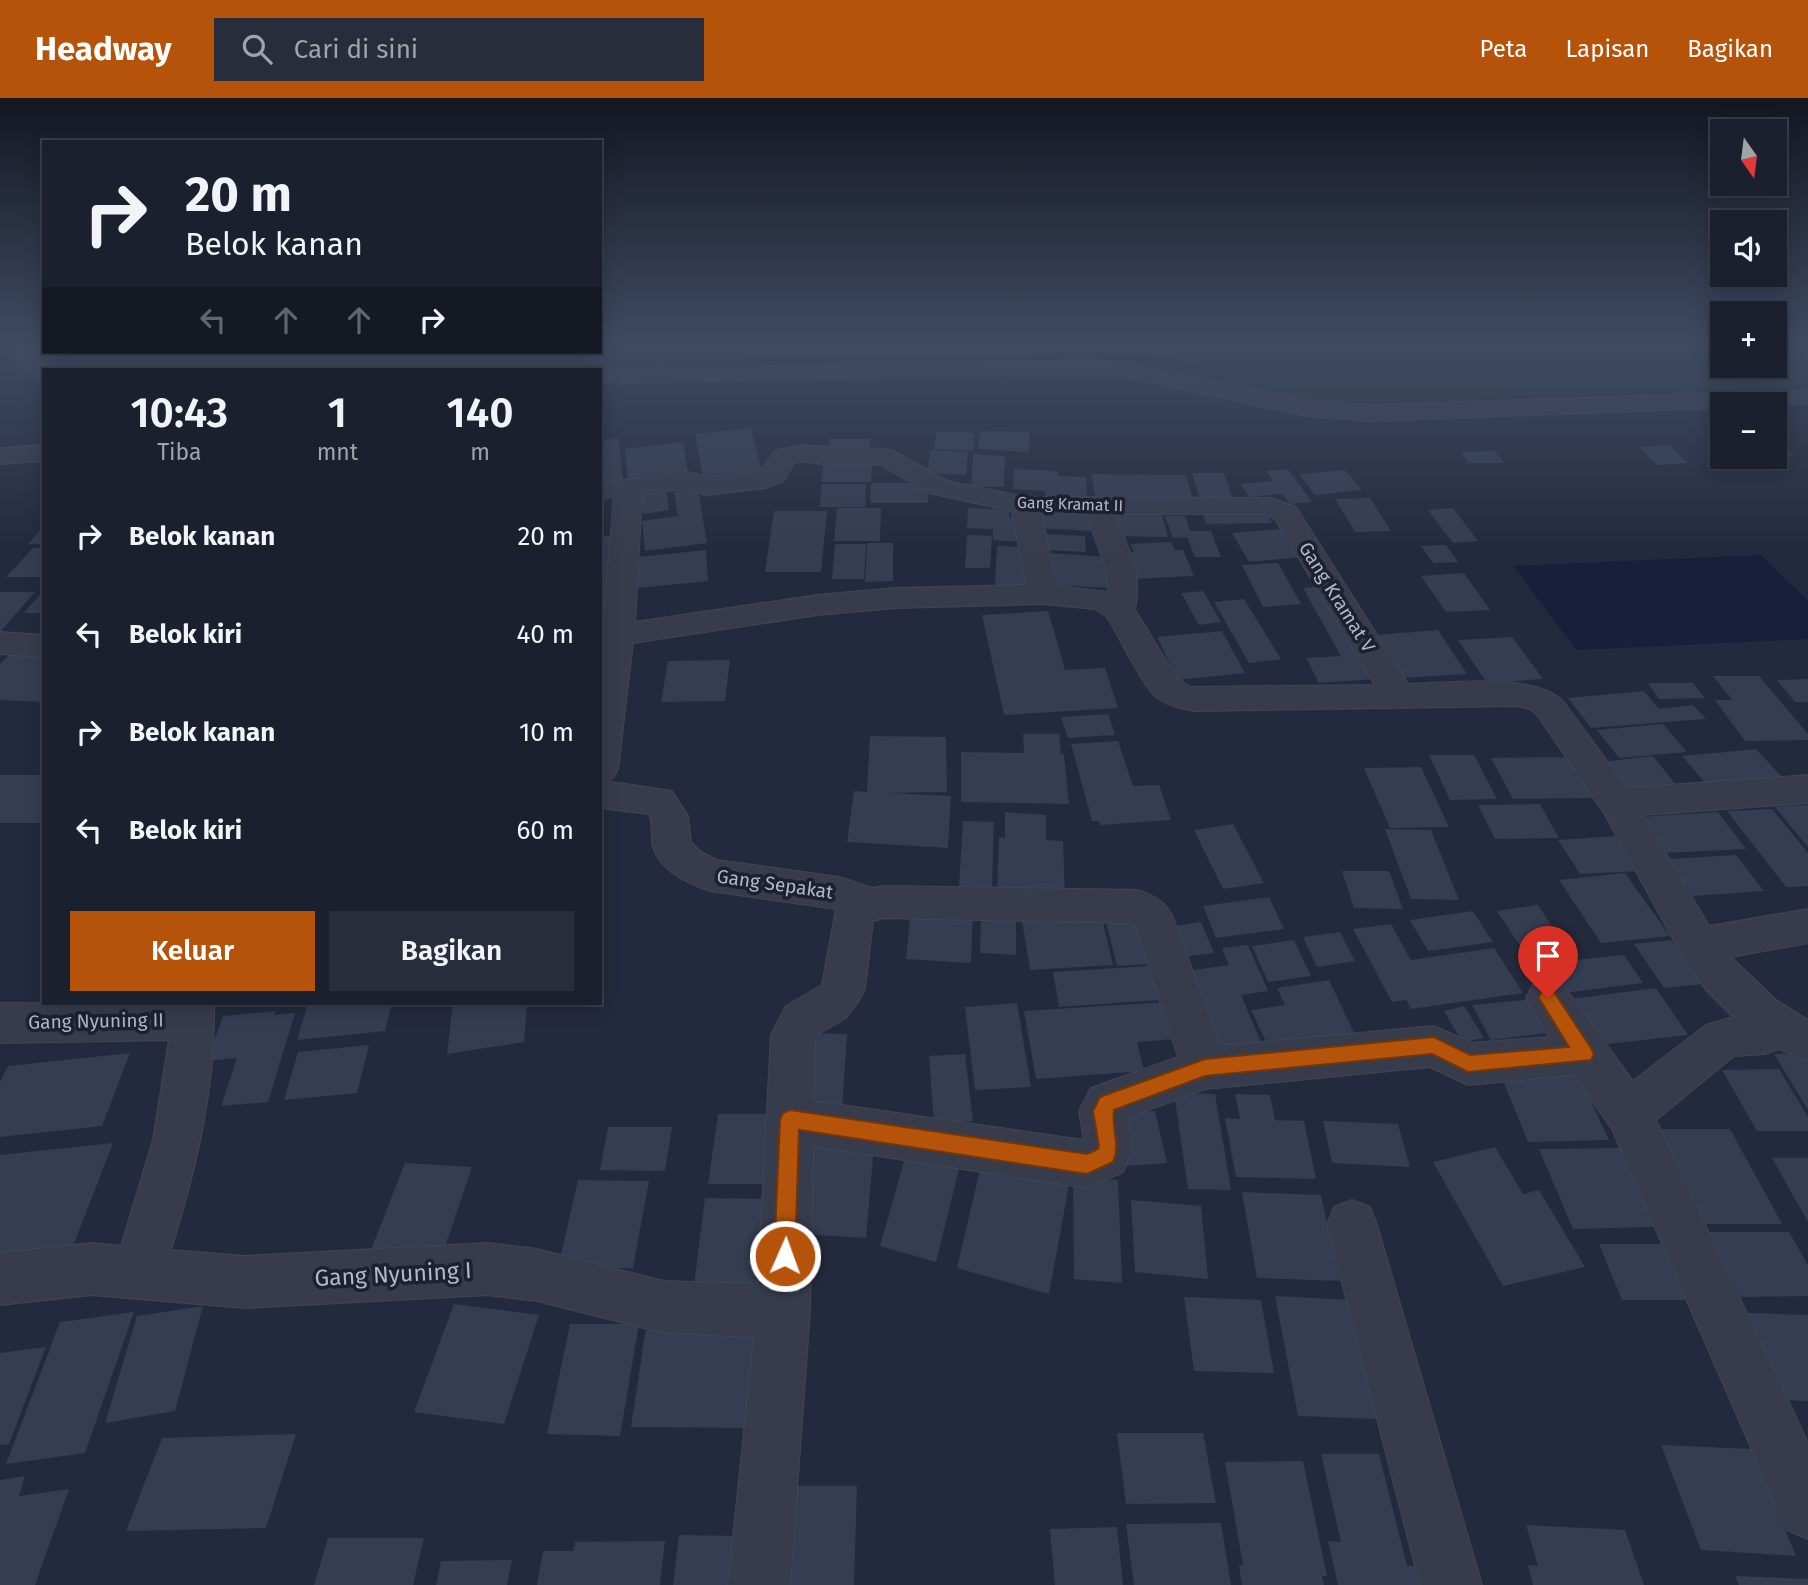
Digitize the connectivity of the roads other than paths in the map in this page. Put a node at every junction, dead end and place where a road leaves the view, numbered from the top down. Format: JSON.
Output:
{"nodes":[{"id":1,"x":1364,"y":412,"type":"edge"},
{"id":2,"x":1389,"y":412,"type":"edge"},
{"id":3,"x":42,"y":453,"type":"edge"},
{"id":4,"x":0,"y":456,"type":"edge"},
{"id":5,"x":615,"y":489,"type":"edge"},
{"id":6,"x":1025,"y":505,"type":"junction"},
{"id":7,"x":1097,"y":506,"type":"junction"},
{"id":8,"x":1271,"y":506,"type":"joint"},
{"id":9,"x":1043,"y":594,"type":"junction"},
{"id":10,"x":1119,"y":610,"type":"junction"},
{"id":11,"x":609,"y":638,"type":"edge"},
{"id":12,"x":0,"y":643,"type":"edge"},
{"id":13,"x":42,"y":646,"type":"edge"},
{"id":14,"x":1398,"y":695,"type":"junction"},
{"id":15,"x":602,"y":740,"type":"edge"},
{"id":16,"x":1808,"y":789,"type":"edge"},
{"id":17,"x":602,"y":794,"type":"edge"},
{"id":18,"x":1617,"y":803,"type":"junction"},
{"id":19,"x":869,"y":903,"type":"junction"},
{"id":20,"x":1808,"y":926,"type":"edge"},
{"id":21,"x":1698,"y":944,"type":"junction"},
{"id":22,"x":1548,"y":998,"type":"dead end"},
{"id":23,"x":192,"y":1011,"type":"edge"},
{"id":24,"x":0,"y":1023,"type":"edge"},
{"id":25,"x":1793,"y":1034,"type":"edge"},
{"id":26,"x":1585,"y":1054,"type":"junction"},
{"id":27,"x":1205,"y":1068,"type":"junction"},
{"id":28,"x":1629,"y":1113,"type":"junction"},
{"id":29,"x":790,"y":1120,"type":"junction"},
{"id":30,"x":1352,"y":1225,"type":"dead end"},
{"id":31,"x":137,"y":1274,"type":"junction"},
{"id":32,"x":0,"y":1279,"type":"edge"},
{"id":33,"x":783,"y":1311,"type":"junction"},
{"id":34,"x":1808,"y":1509,"type":"edge"},
{"id":35,"x":759,"y":1585,"type":"edge"},
{"id":36,"x":1451,"y":1585,"type":"edge"}],
"edges":[{"from":1,"to":2,"type":"street"},
{"from":3,"to":4,"type":"street"},
{"from":5,"to":6,"type":"street","name":"Gang Kramat II"},
{"from":5,"to":11,"type":"street"},
{"from":6,"to":7,"type":"street","name":"Gang Kramat II"},
{"from":6,"to":9,"type":"street"},
{"from":7,"to":8,"type":"street","name":"Gang Kramat II"},
{"from":7,"to":10,"type":"street"},
{"from":8,"to":14,"type":"street","name":"Gang Kramat V"},
{"from":9,"to":10,"type":"street"},
{"from":9,"to":11,"type":"street"},
{"from":10,"to":14,"type":"street"},
{"from":11,"to":15,"type":"street"},
{"from":12,"to":13,"type":"street"},
{"from":14,"to":18,"type":"street"},
{"from":16,"to":18,"type":"street"},
{"from":17,"to":19,"type":"street","name":"Gang Sepakat"},
{"from":18,"to":21,"type":"street"},
{"from":19,"to":27,"type":"street"},
{"from":19,"to":29,"type":"street"},
{"from":20,"to":21,"type":"street"},
{"from":21,"to":25,"type":"street"},
{"from":22,"to":26,"type":"street"},
{"from":23,"to":24,"type":"street","name":"Gang Nyuning II"},
{"from":23,"to":31,"type":"street"},
{"from":25,"to":28,"type":"street"},
{"from":26,"to":27,"type":"street"},
{"from":26,"to":28,"type":"street"},
{"from":27,"to":29,"type":"street"},
{"from":28,"to":34,"type":"street"},
{"from":29,"to":33,"type":"street"},
{"from":30,"to":36,"type":"street"},
{"from":31,"to":32,"type":"street","name":"Gang Nyuning I"},
{"from":31,"to":33,"type":"street","name":"Gang Nyuning I"},
{"from":33,"to":35,"type":"street"}]}
